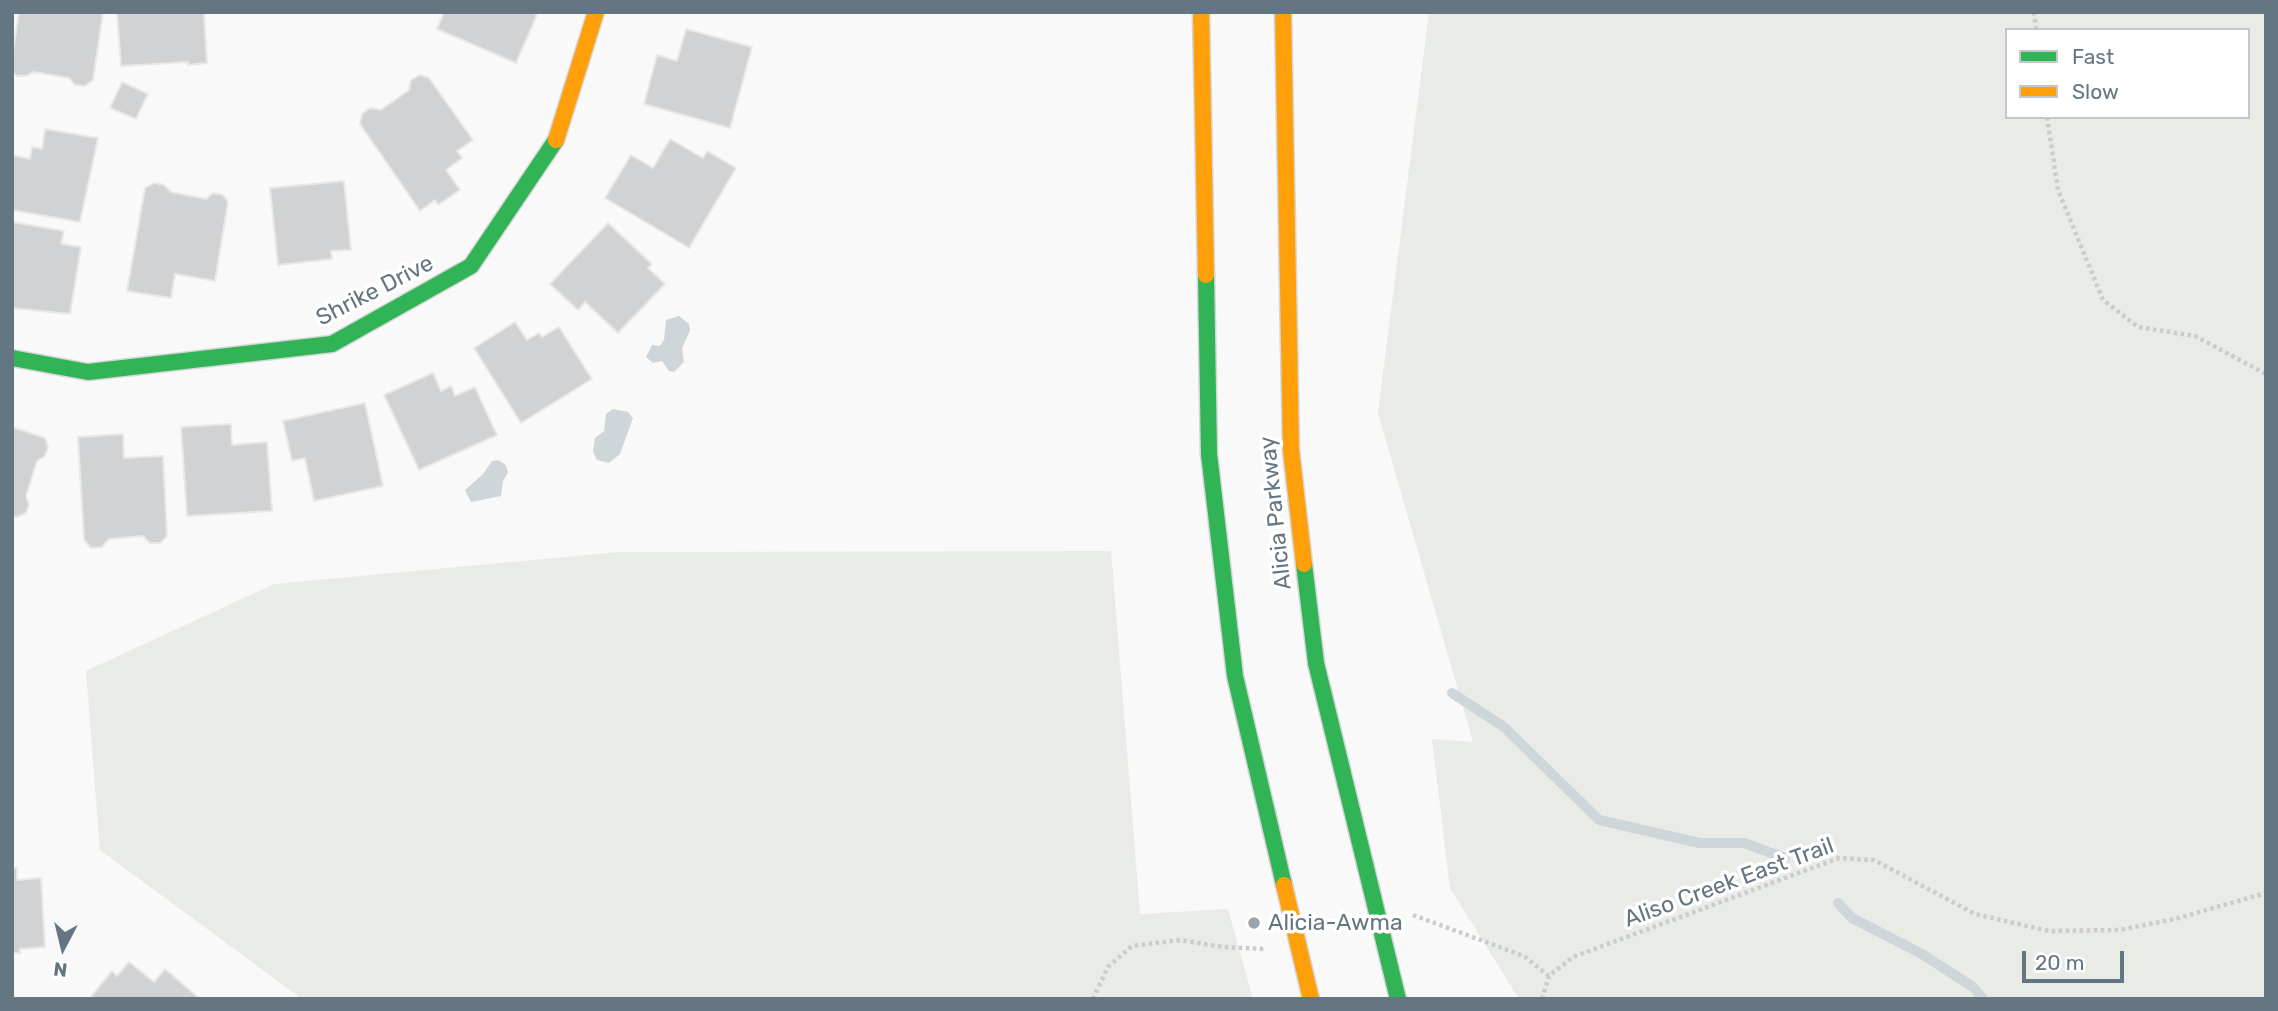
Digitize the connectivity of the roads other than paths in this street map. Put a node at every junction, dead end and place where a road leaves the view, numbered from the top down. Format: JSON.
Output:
{"nodes":[{"id":1,"x":596,"y":12,"type":"edge"},
{"id":2,"x":1201,"y":12,"type":"edge"},
{"id":3,"x":1283,"y":12,"type":"edge"},
{"id":4,"x":12,"y":358,"type":"edge"},
{"id":5,"x":1311,"y":999,"type":"edge"},
{"id":6,"x":1398,"y":999,"type":"edge"}],
"edges":[{"from":1,"to":4,"type":"main road","name":"Shrike Drive"},
{"from":2,"to":5,"type":"main road"},
{"from":3,"to":6,"type":"main road","name":"Alicia Parkway"}]}
